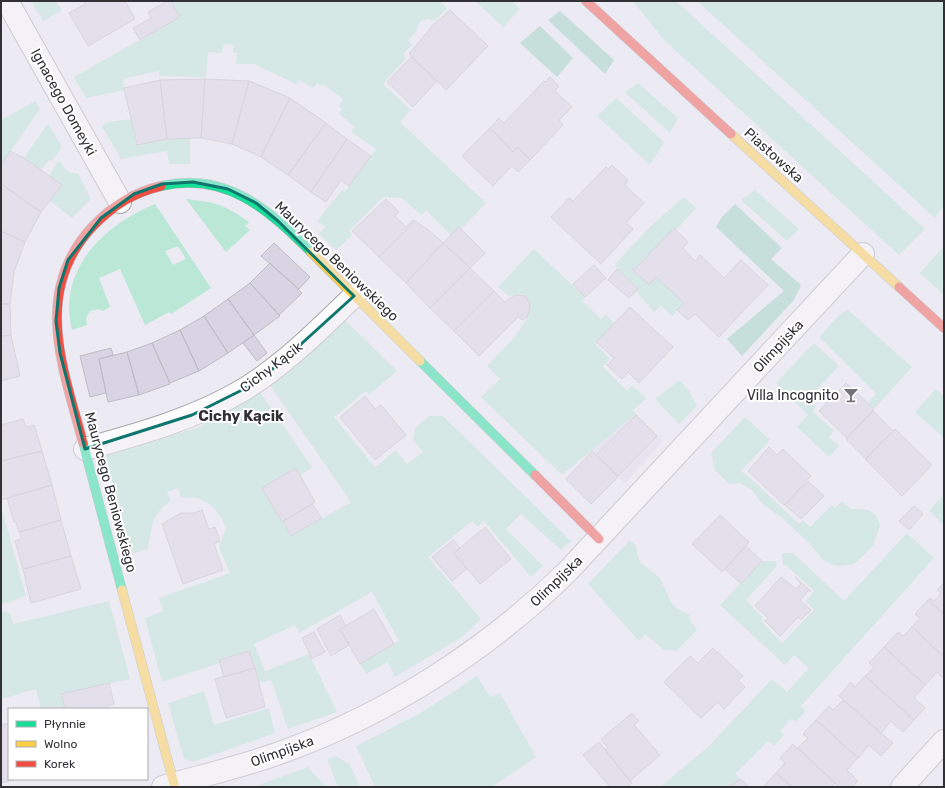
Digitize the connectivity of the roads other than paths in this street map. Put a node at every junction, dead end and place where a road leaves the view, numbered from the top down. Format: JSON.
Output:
{"nodes":[{"id":1,"x":7,"y":1,"type":"edge"},
{"id":2,"x":586,"y":1,"type":"edge"},
{"id":3,"x":120,"y":202,"type":"junction"},
{"id":4,"x":863,"y":254,"type":"junction"},
{"id":5,"x":354,"y":296,"type":"junction"},
{"id":6,"x":944,"y":328,"type":"edge"},
{"id":7,"x":85,"y":449,"type":"junction"},
{"id":8,"x":599,"y":539,"type":"junction"},
{"id":9,"x":944,"y":741,"type":"edge"},
{"id":10,"x":168,"y":785,"type":"edge"},
{"id":11,"x":902,"y":787,"type":"edge"}],
"edges":[{"from":1,"to":3,"type":"street","name":"Ignacego Domeyki"},
{"from":2,"to":4,"type":"street","name":"Piastowska"},
{"from":3,"to":5,"type":"street","name":"Maurycego Beniowskiego"},
{"from":3,"to":7,"type":"street","name":"Maurycego Beniowskiego"},
{"from":4,"to":6,"type":"street","name":"Piastowska"},
{"from":4,"to":8,"type":"street","name":"Olimpijska"},
{"from":5,"to":7,"type":"street","name":"Cichy Kącik"},
{"from":5,"to":8,"type":"street","name":"Maurycego Beniowskiego"},
{"from":7,"to":10,"type":"street","name":"Maurycego Beniowskiego"},
{"from":8,"to":10,"type":"street","name":"Olimpijska"},
{"from":9,"to":11,"type":"street"}]}
